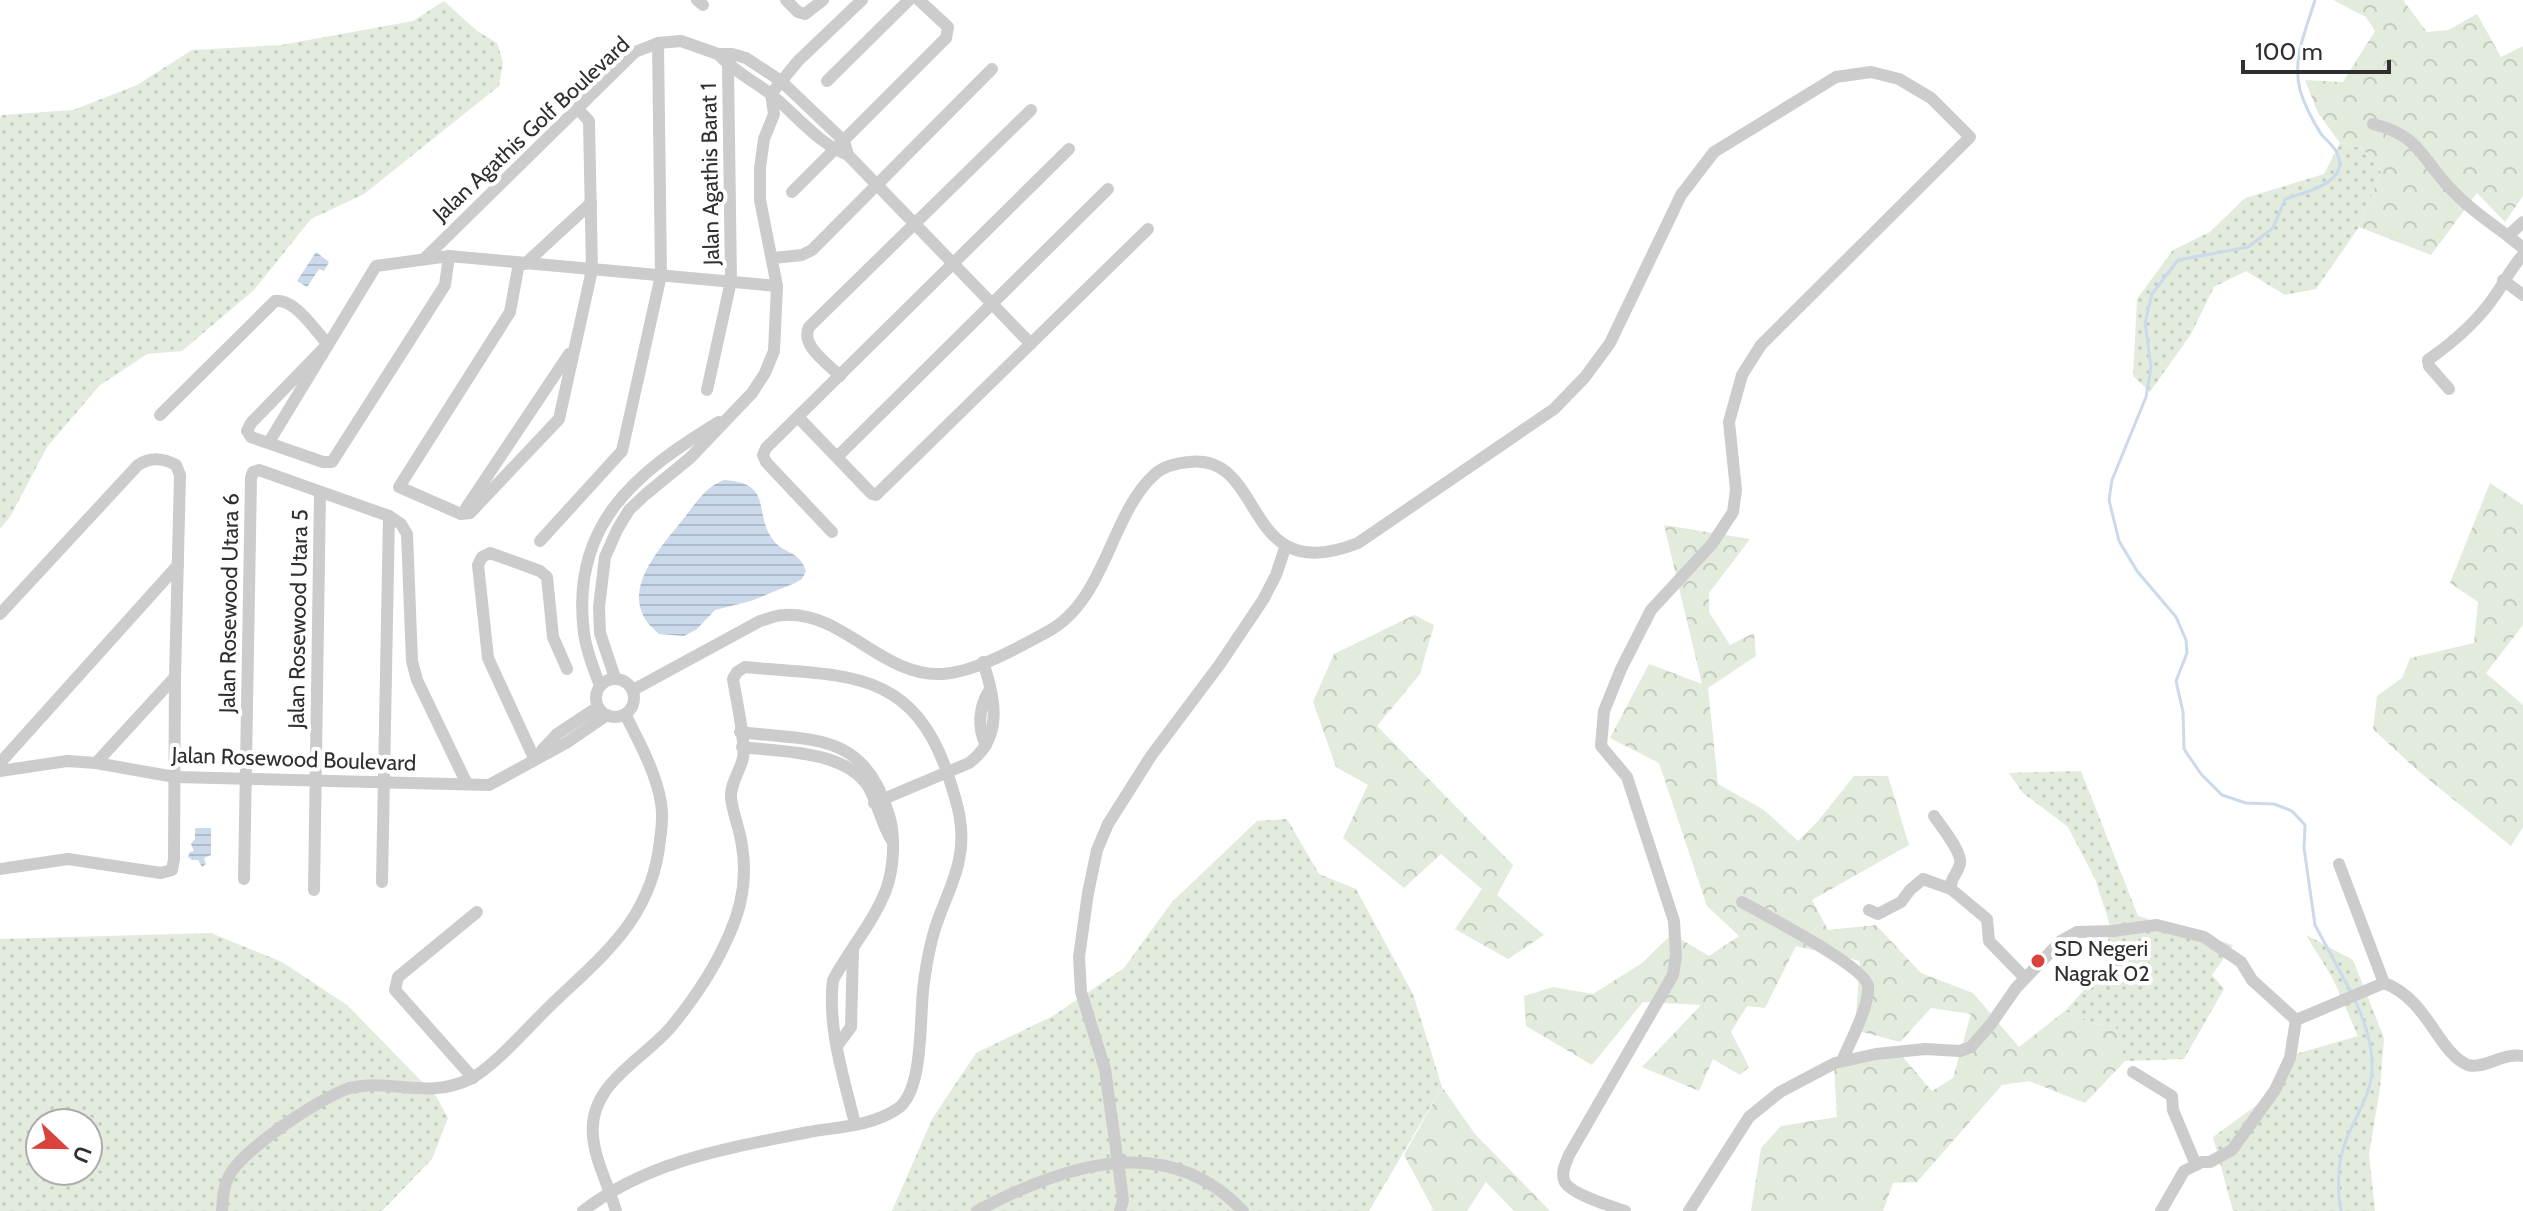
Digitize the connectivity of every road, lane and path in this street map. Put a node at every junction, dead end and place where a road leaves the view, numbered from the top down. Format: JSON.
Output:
{"nodes":[{"id":1,"x":786,"y":0,"type":"edge"},
{"id":2,"x":823,"y":0,"type":"edge"},
{"id":3,"x":862,"y":0,"type":"edge"},
{"id":4,"x":909,"y":0,"type":"edge"},
{"id":5,"x":919,"y":0,"type":"edge"},
{"id":6,"x":658,"y":43,"type":"junction"},
{"id":7,"x":730,"y":60,"type":"junction"},
{"id":8,"x":992,"y":69,"type":"dead end"},
{"id":9,"x":781,"y":81,"type":"junction"},
{"id":10,"x":827,"y":81,"type":"dead end"},
{"id":11,"x":771,"y":94,"type":"junction"},
{"id":12,"x":577,"y":108,"type":"junction"},
{"id":13,"x":1031,"y":110,"type":"dead end"},
{"id":14,"x":2373,"y":124,"type":"dead end"},
{"id":15,"x":839,"y":145,"type":"junction"},
{"id":16,"x":1069,"y":149,"type":"dead end"},
{"id":17,"x":877,"y":185,"type":"junction"},
{"id":18,"x":1108,"y":189,"type":"dead end"},
{"id":19,"x":792,"y":192,"type":"dead end"},
{"id":20,"x":591,"y":203,"type":"junction"},
{"id":21,"x":2523,"y":222,"type":"edge"},
{"id":22,"x":914,"y":224,"type":"junction"},
{"id":23,"x":1148,"y":229,"type":"dead end"},
{"id":24,"x":2508,"y":236,"type":"junction"},
{"id":25,"x":2523,"y":248,"type":"edge"},
{"id":26,"x":2523,"y":255,"type":"edge"},
{"id":27,"x":449,"y":256,"type":"junction"},
{"id":28,"x":773,"y":258,"type":"junction"},
{"id":29,"x":424,"y":259,"type":"junction"},
{"id":30,"x":522,"y":264,"type":"junction"},
{"id":31,"x":953,"y":264,"type":"junction"},
{"id":32,"x":592,"y":270,"type":"junction"},
{"id":33,"x":661,"y":275,"type":"junction"},
{"id":34,"x":2503,"y":280,"type":"junction"},
{"id":35,"x":731,"y":281,"type":"junction"},
{"id":36,"x":777,"y":286,"type":"junction"},
{"id":37,"x":2523,"y":295,"type":"edge"},
{"id":38,"x":992,"y":304,"type":"junction"},
{"id":39,"x":328,"y":344,"type":"junction"},
{"id":40,"x":1031,"y":344,"type":"junction"},
{"id":41,"x":575,"y":346,"type":"junction"},
{"id":42,"x":840,"y":376,"type":"junction"},
{"id":43,"x":2449,"y":389,"type":"dead end"},
{"id":44,"x":707,"y":390,"type":"dead end"},
{"id":45,"x":736,"y":411,"type":"junction"},
{"id":46,"x":160,"y":415,"type":"dead end"},
{"id":47,"x":798,"y":417,"type":"junction"},
{"id":48,"x":269,"y":442,"type":"junction"},
{"id":49,"x":837,"y":457,"type":"junction"},
{"id":50,"x":320,"y":492,"type":"junction"},
{"id":51,"x":461,"y":514,"type":"junction"},
{"id":52,"x":389,"y":516,"type":"junction"},
{"id":53,"x":832,"y":532,"type":"dead end"},
{"id":54,"x":540,"y":541,"type":"dead end"},
{"id":55,"x":1285,"y":548,"type":"junction"},
{"id":56,"x":178,"y":565,"type":"junction"},
{"id":57,"x":0,"y":614,"type":"edge"},
{"id":58,"x":983,"y":662,"type":"junction"},
{"id":59,"x":567,"y":669,"type":"dead end"},
{"id":60,"x":175,"y":677,"type":"junction"},
{"id":61,"x":615,"y":678,"type":"junction"},
{"id":62,"x":600,"y":686,"type":"junction"},
{"id":63,"x":633,"y":690,"type":"junction"},
{"id":64,"x":602,"y":711,"type":"junction"},
{"id":65,"x":625,"y":714,"type":"junction"},
{"id":66,"x":740,"y":732,"type":"junction"},
{"id":67,"x":742,"y":747,"type":"junction"},
{"id":68,"x":534,"y":758,"type":"junction"},
{"id":69,"x":0,"y":763,"type":"edge"},
{"id":70,"x":96,"y":763,"type":"junction"},
{"id":71,"x":0,"y":771,"type":"edge"},
{"id":72,"x":947,"y":772,"type":"junction"},
{"id":73,"x":175,"y":777,"type":"junction"},
{"id":74,"x":246,"y":778,"type":"junction"},
{"id":75,"x":316,"y":780,"type":"junction"},
{"id":76,"x":386,"y":781,"type":"junction"},
{"id":77,"x":467,"y":784,"type":"junction"},
{"id":78,"x":880,"y":801,"type":"junction"},
{"id":79,"x":1934,"y":816,"type":"dead end"},
{"id":80,"x":2339,"y":864,"type":"dead end"},
{"id":81,"x":0,"y":869,"type":"edge"},
{"id":82,"x":244,"y":879,"type":"dead end"},
{"id":83,"x":382,"y":882,"type":"dead end"},
{"id":84,"x":1951,"y":889,"type":"junction"},
{"id":85,"x":314,"y":890,"type":"dead end"},
{"id":86,"x":1742,"y":902,"type":"dead end"},
{"id":87,"x":1869,"y":910,"type":"dead end"},
{"id":88,"x":477,"y":912,"type":"dead end"},
{"id":89,"x":853,"y":946,"type":"junction"},
{"id":90,"x":2025,"y":978,"type":"junction"},
{"id":91,"x":2384,"y":983,"type":"junction"},
{"id":92,"x":2296,"y":1020,"type":"junction"},
{"id":93,"x":837,"y":1046,"type":"junction"},
{"id":94,"x":2523,"y":1056,"type":"edge"},
{"id":95,"x":1842,"y":1061,"type":"junction"},
{"id":96,"x":2133,"y":1072,"type":"dead end"},
{"id":97,"x":473,"y":1078,"type":"junction"},
{"id":98,"x":855,"y":1124,"type":"junction"},
{"id":99,"x":1118,"y":1161,"type":"junction"},
{"id":100,"x":2196,"y":1165,"type":"junction"},
{"id":101,"x":610,"y":1190,"type":"junction"},
{"id":102,"x":222,"y":1211,"type":"edge"},
{"id":103,"x":583,"y":1211,"type":"edge"},
{"id":104,"x":616,"y":1211,"type":"edge"},
{"id":105,"x":977,"y":1211,"type":"edge"},
{"id":106,"x":1120,"y":1211,"type":"edge"},
{"id":107,"x":1243,"y":1211,"type":"edge"},
{"id":108,"x":1625,"y":1211,"type":"edge"},
{"id":109,"x":1689,"y":1211,"type":"edge"},
{"id":110,"x":2161,"y":1211,"type":"edge"}],
"edges":[{"from":1,"to":2,"type":"street"},
{"from":3,"to":9,"type":"street"},
{"from":4,"to":10,"type":"street"},
{"from":5,"to":15,"type":"street"},
{"from":6,"to":7,"type":"street","name":"Jalan Agathis Golf Boulevard"},
{"from":6,"to":12,"type":"street","name":"Jalan Agathis Golf Boulevard"},
{"from":6,"to":33,"type":"street"},
{"from":7,"to":9,"type":"street"},
{"from":7,"to":11,"type":"street"},
{"from":7,"to":35,"type":"street","name":"Jalan Agathis Barat 1"},
{"from":8,"to":17,"type":"street"},
{"from":9,"to":11,"type":"street"},
{"from":9,"to":15,"type":"street"},
{"from":11,"to":15,"type":"street"},
{"from":11,"to":28,"type":"street"},
{"from":12,"to":20,"type":"street"},
{"from":12,"to":29,"type":"street","name":"Jalan Agathis Golf Boulevard"},
{"from":13,"to":22,"type":"street"},
{"from":14,"to":24,"type":"street"},
{"from":15,"to":17,"type":"street"},
{"from":15,"to":19,"type":"street"},
{"from":16,"to":31,"type":"street"},
{"from":17,"to":22,"type":"street"},
{"from":17,"to":28,"type":"street"},
{"from":18,"to":38,"type":"street"},
{"from":20,"to":30,"type":"street"},
{"from":20,"to":32,"type":"street"},
{"from":21,"to":24,"type":"street"},
{"from":22,"to":31,"type":"street"},
{"from":22,"to":42,"type":"street"},
{"from":23,"to":40,"type":"street"},
{"from":24,"to":25,"type":"street"},
{"from":26,"to":34,"type":"street"},
{"from":27,"to":29,"type":"street"},
{"from":27,"to":30,"type":"street"},
{"from":27,"to":48,"type":"street"},
{"from":28,"to":36,"type":"street"},
{"from":29,"to":39,"type":"street"},
{"from":30,"to":32,"type":"street"},
{"from":30,"to":51,"type":"street"},
{"from":31,"to":38,"type":"street"},
{"from":31,"to":42,"type":"street"},
{"from":32,"to":33,"type":"street"},
{"from":32,"to":41,"type":"street"},
{"from":33,"to":35,"type":"street"},
{"from":33,"to":54,"type":"street"},
{"from":34,"to":37,"type":"street"},
{"from":34,"to":43,"type":"street"},
{"from":35,"to":36,"type":"street"},
{"from":35,"to":44,"type":"street","name":"Jalan Agathis Barat 1"},
{"from":36,"to":45,"type":"street"},
{"from":38,"to":40,"type":"street"},
{"from":38,"to":49,"type":"street"},
{"from":39,"to":46,"type":"street"},
{"from":39,"to":48,"type":"street"},
{"from":39,"to":48,"type":"street"},
{"from":40,"to":49,"type":"street"},
{"from":41,"to":51,"type":"street"},
{"from":41,"to":51,"type":"street"},
{"from":42,"to":47,"type":"street"},
{"from":45,"to":61,"type":"street"},
{"from":45,"to":62,"type":"street"},
{"from":47,"to":49,"type":"street"},
{"from":47,"to":53,"type":"street"},
{"from":50,"to":52,"type":"street"},
{"from":50,"to":74,"type":"street","name":"Jalan Rosewood Utara 6"},
{"from":50,"to":75,"type":"street","name":"Jalan Rosewood Utara 5"},
{"from":52,"to":76,"type":"street"},
{"from":52,"to":77,"type":"street"},
{"from":55,"to":58,"type":"street"},
{"from":55,"to":99,"type":"street"},
{"from":55,"to":108,"type":"street"},
{"from":56,"to":57,"type":"street"},
{"from":56,"to":60,"type":"street"},
{"from":56,"to":69,"type":"street"},
{"from":58,"to":63,"type":"street"},
{"from":58,"to":72,"type":"street"},
{"from":59,"to":68,"type":"street"},
{"from":60,"to":70,"type":"street"},
{"from":60,"to":73,"type":"street"},
{"from":61,"to":62,"type":"street"},
{"from":61,"to":63,"type":"street"},
{"from":62,"to":64,"type":"street"},
{"from":63,"to":65,"type":"street"},
{"from":64,"to":65,"type":"street"},
{"from":64,"to":68,"type":"street","name":"Jalan Rosewood Boulevard"},
{"from":65,"to":97,"type":"street"},
{"from":66,"to":67,"type":"street"},
{"from":66,"to":72,"type":"street"},
{"from":66,"to":78,"type":"street"},
{"from":67,"to":78,"type":"street"},
{"from":67,"to":101,"type":"street"},
{"from":68,"to":77,"type":"street","name":"Jalan Rosewood Boulevard"},
{"from":70,"to":71,"type":"street","name":"Jalan Rosewood Boulevard"},
{"from":70,"to":73,"type":"street","name":"Jalan Rosewood Boulevard"},
{"from":72,"to":78,"type":"street"},
{"from":72,"to":98,"type":"street"},
{"from":73,"to":74,"type":"street","name":"Jalan Rosewood Boulevard"},
{"from":73,"to":81,"type":"street"},
{"from":74,"to":75,"type":"street","name":"Jalan Rosewood Boulevard"},
{"from":74,"to":82,"type":"street","name":"Jalan Rosewood Utara 6"},
{"from":75,"to":76,"type":"street","name":"Jalan Rosewood Boulevard"},
{"from":75,"to":85,"type":"street","name":"Jalan Rosewood Utara 5"},
{"from":76,"to":77,"type":"street","name":"Jalan Rosewood Boulevard"},
{"from":76,"to":83,"type":"street"},
{"from":78,"to":89,"type":"street"},
{"from":79,"to":84,"type":"street"},
{"from":80,"to":91,"type":"street"},
{"from":84,"to":87,"type":"street"},
{"from":84,"to":90,"type":"street"},
{"from":86,"to":95,"type":"street"},
{"from":88,"to":97,"type":"street"},
{"from":89,"to":93,"type":"street"},
{"from":89,"to":93,"type":"street"},
{"from":90,"to":92,"type":"street"},
{"from":90,"to":95,"type":"street"},
{"from":91,"to":92,"type":"street"},
{"from":91,"to":94,"type":"street"},
{"from":92,"to":100,"type":"street"},
{"from":93,"to":98,"type":"street"},
{"from":95,"to":109,"type":"street"},
{"from":96,"to":100,"type":"street"},
{"from":97,"to":102,"type":"street"},
{"from":98,"to":101,"type":"street"},
{"from":99,"to":105,"type":"street"},
{"from":99,"to":106,"type":"street"},
{"from":99,"to":107,"type":"street"},
{"from":100,"to":110,"type":"street"},
{"from":101,"to":103,"type":"street"},
{"from":101,"to":104,"type":"street"}]}
